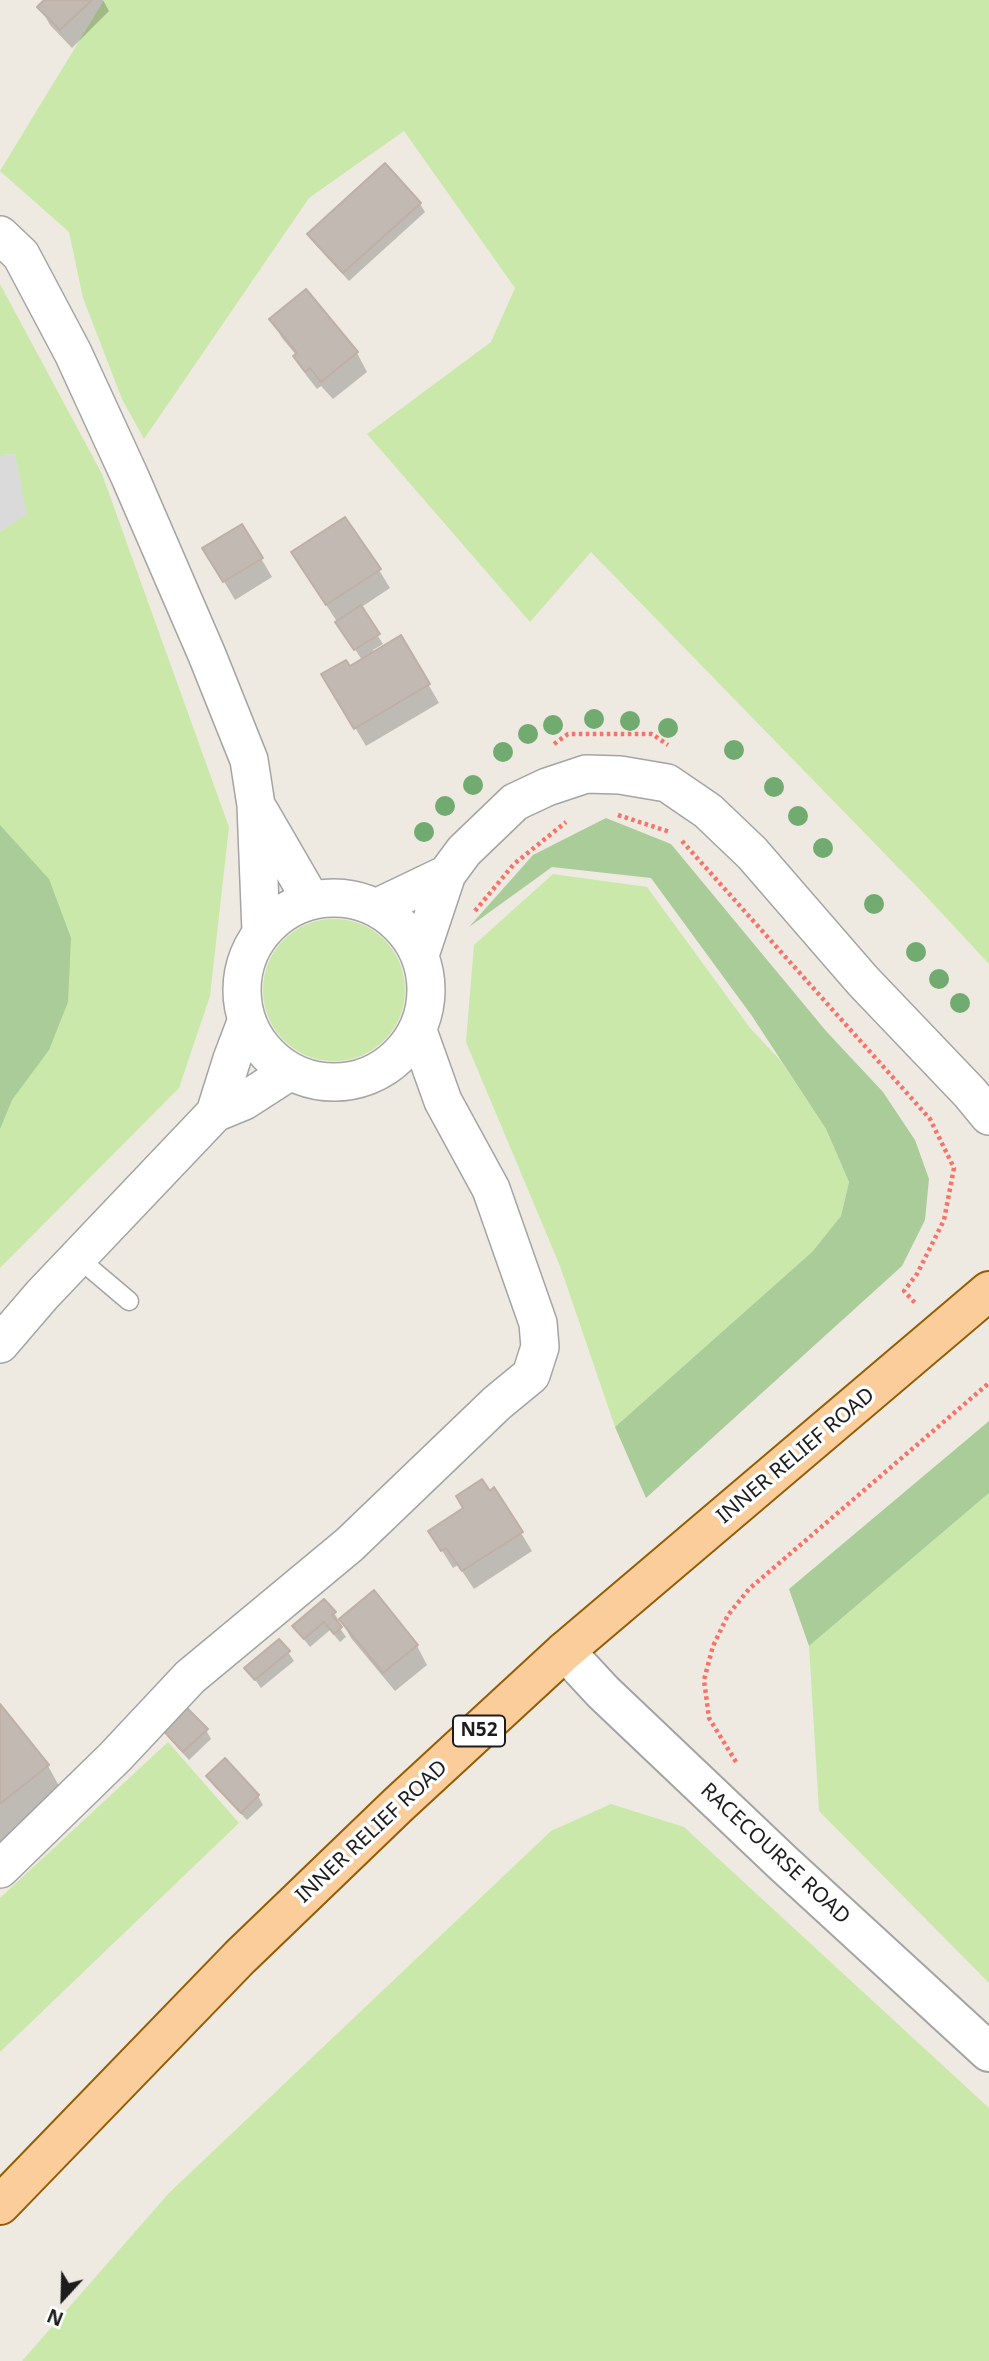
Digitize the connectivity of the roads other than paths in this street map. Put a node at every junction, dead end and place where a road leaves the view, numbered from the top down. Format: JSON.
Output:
{"nodes":[{"id":1,"x":0,"y":235,"type":"edge"},
{"id":2,"x":256,"y":805,"type":"junction"},
{"id":3,"x":447,"y":874,"type":"junction"},
{"id":4,"x":311,"y":900,"type":"junction"},
{"id":5,"x":376,"y":908,"type":"junction"},
{"id":6,"x":261,"y":932,"type":"junction"},
{"id":7,"x":420,"y":955,"type":"junction"},
{"id":8,"x":246,"y":1022,"type":"junction"},
{"id":9,"x":418,"y":1031,"type":"junction"},
{"id":10,"x":289,"y":1072,"type":"junction"},
{"id":11,"x":373,"y":1075,"type":"junction"},
{"id":12,"x":443,"y":1101,"type":"junction"},
{"id":13,"x":215,"y":1113,"type":"junction"},
{"id":14,"x":989,"y":1116,"type":"edge"},
{"id":15,"x":77,"y":1257,"type":"junction"},
{"id":16,"x":989,"y":1291,"type":"edge"},
{"id":17,"x":129,"y":1301,"type":"dead end"},
{"id":18,"x":0,"y":1344,"type":"edge"},
{"id":19,"x":565,"y":1651,"type":"junction"},
{"id":20,"x":0,"y":1869,"type":"edge"},
{"id":21,"x":989,"y":2053,"type":"edge"},
{"id":22,"x":0,"y":2205,"type":"edge"}],
"edges":[{"from":1,"to":2,"type":"street"},
{"from":2,"to":4,"type":"street"},
{"from":2,"to":6,"type":"street"},
{"from":3,"to":5,"type":"street"},
{"from":3,"to":7,"type":"street"},
{"from":3,"to":14,"type":"street"},
{"from":4,"to":5,"type":"street"},
{"from":4,"to":6,"type":"street"},
{"from":5,"to":7,"type":"street"},
{"from":6,"to":8,"type":"street"},
{"from":7,"to":9,"type":"street"},
{"from":8,"to":10,"type":"street"},
{"from":8,"to":13,"type":"street"},
{"from":9,"to":11,"type":"street"},
{"from":9,"to":12,"type":"street"},
{"from":10,"to":11,"type":"street"},
{"from":10,"to":13,"type":"street"},
{"from":11,"to":12,"type":"street"},
{"from":12,"to":20,"type":"street"},
{"from":13,"to":15,"type":"street"},
{"from":15,"to":17,"type":"lane"},
{"from":15,"to":18,"type":"street"},
{"from":16,"to":19,"type":"main road","name":"INNER RELIEF ROAD","number":"N52"},
{"from":19,"to":21,"type":"street","name":"RACECOURSE ROAD"},
{"from":19,"to":22,"type":"main road","name":"INNER RELIEF ROAD","number":"N52"}]}
